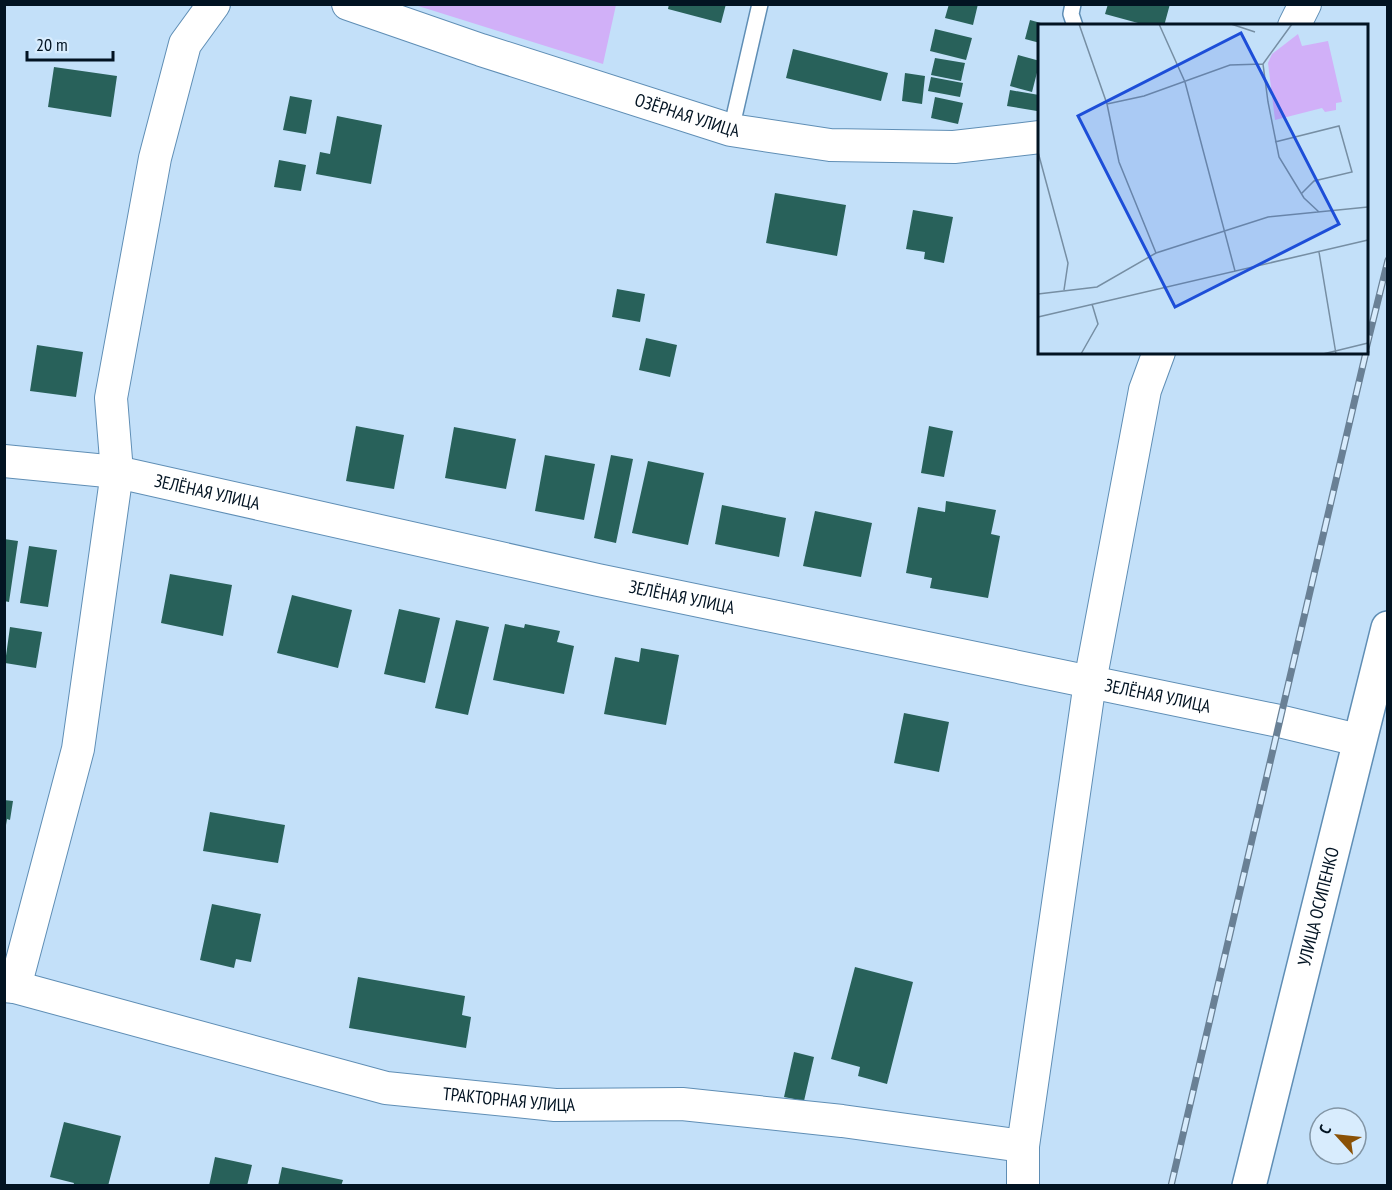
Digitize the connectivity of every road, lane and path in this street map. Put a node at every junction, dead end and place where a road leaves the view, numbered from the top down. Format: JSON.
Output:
{"nodes":[{"id":1,"x":214,"y":4,"type":"edge"},
{"id":2,"x":348,"y":4,"type":"edge"},
{"id":3,"x":760,"y":4,"type":"edge"},
{"id":4,"x":1073,"y":4,"type":"edge"},
{"id":5,"x":1305,"y":4,"type":"edge"},
{"id":6,"x":1074,"y":24,"type":"edge"},
{"id":7,"x":1295,"y":24,"type":"edge"},
{"id":8,"x":731,"y":130,"type":"junction"},
{"id":9,"x":1038,"y":137,"type":"edge"},
{"id":10,"x":1158,"y":354,"type":"edge"},
{"id":11,"x":4,"y":460,"type":"edge"},
{"id":12,"x":117,"y":472,"type":"junction"},
{"id":13,"x":1388,"y":628,"type":"edge"},
{"id":14,"x":1090,"y":682,"type":"junction"},
{"id":15,"x":1358,"y":740,"type":"junction"},
{"id":16,"x":10,"y":987,"type":"edge"},
{"id":17,"x":1023,"y":1146,"type":"junction"},
{"id":18,"x":1023,"y":1185,"type":"edge"},
{"id":19,"x":1249,"y":1185,"type":"edge"}],
"edges":[{"from":1,"to":12,"type":"street"},
{"from":2,"to":8,"type":"street","name":"ОЗЁРНАЯ УЛИЦА"},
{"from":3,"to":8,"type":"lane"},
{"from":4,"to":6,"type":"lane"},
{"from":5,"to":7,"type":"street"},
{"from":8,"to":9,"type":"street","name":"ОЗЁРНАЯ УЛИЦА"},
{"from":10,"to":14,"type":"street"},
{"from":11,"to":12,"type":"street","name":"ЗЕЛЁНАЯ УЛИЦА"},
{"from":12,"to":14,"type":"street","name":"ЗЕЛЁНАЯ УЛИЦА"},
{"from":12,"to":16,"type":"street"},
{"from":13,"to":15,"type":"street","name":"УЛИЦА ОСИПЕНКО"},
{"from":14,"to":15,"type":"street","name":"ЗЕЛЁНАЯ УЛИЦА"},
{"from":14,"to":17,"type":"street"},
{"from":15,"to":19,"type":"street","name":"УЛИЦА ОСИПЕНКО"},
{"from":16,"to":17,"type":"street","name":"ТРАКТОРНАЯ УЛИЦА"},
{"from":17,"to":18,"type":"street"}]}
